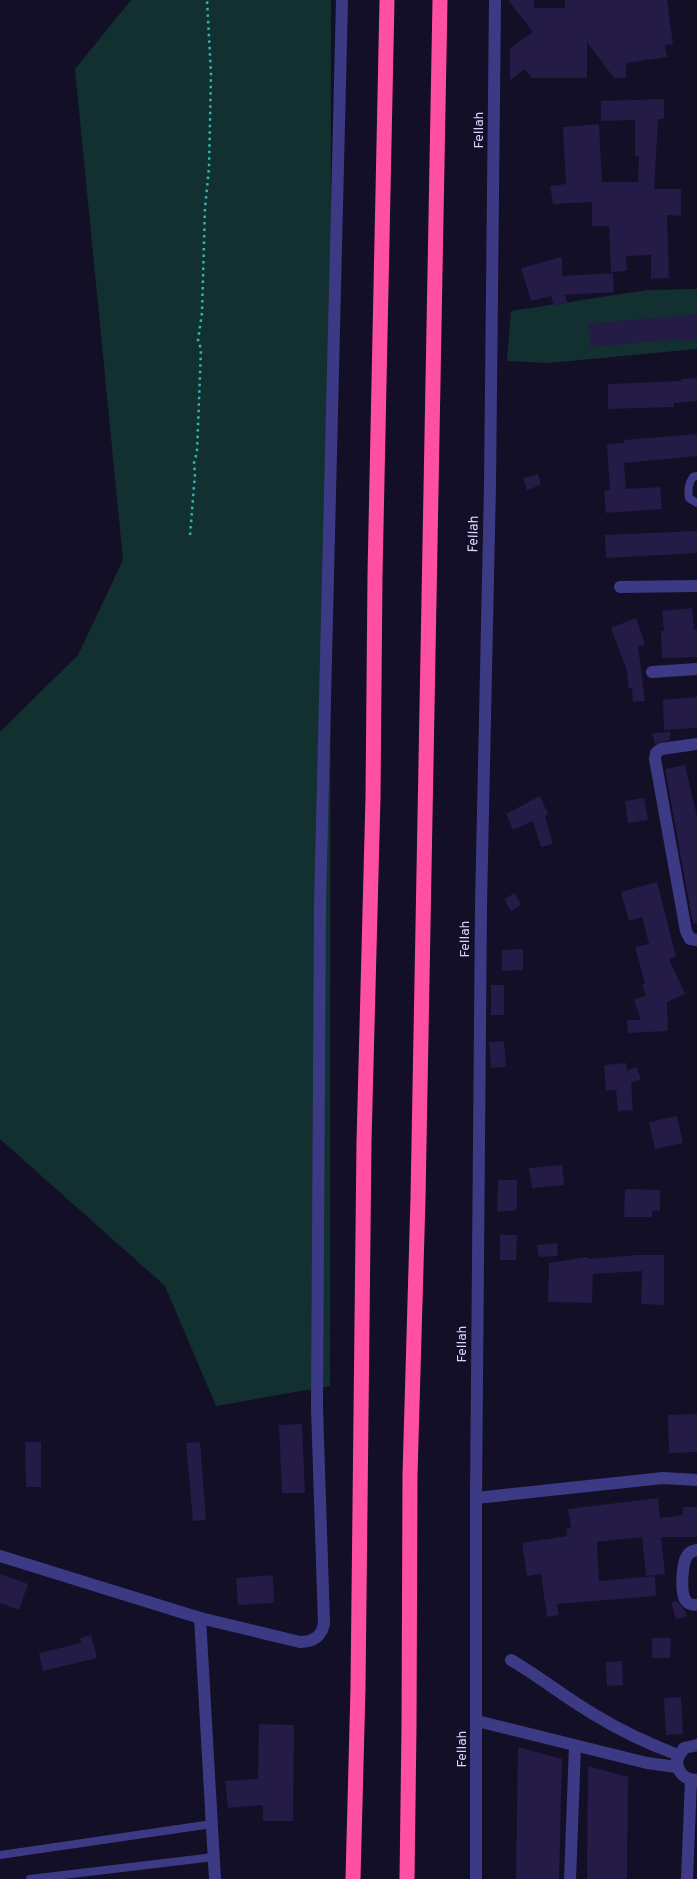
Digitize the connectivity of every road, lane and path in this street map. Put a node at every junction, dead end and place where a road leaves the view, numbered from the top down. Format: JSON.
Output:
{"nodes":[{"id":1,"x":207,"y":0,"type":"edge"},
{"id":2,"x":342,"y":0,"type":"edge"},
{"id":3,"x":387,"y":0,"type":"edge"},
{"id":4,"x":440,"y":0,"type":"edge"},
{"id":5,"x":495,"y":0,"type":"edge"},
{"id":6,"x":697,"y":476,"type":"edge"},
{"id":7,"x":697,"y":503,"type":"edge"},
{"id":8,"x":190,"y":535,"type":"dead end"},
{"id":9,"x":697,"y":586,"type":"edge"},
{"id":10,"x":620,"y":587,"type":"dead end"},
{"id":11,"x":697,"y":669,"type":"edge"},
{"id":12,"x":652,"y":672,"type":"dead end"},
{"id":13,"x":697,"y":744,"type":"edge"},
{"id":14,"x":697,"y":940,"type":"edge"},
{"id":15,"x":697,"y":1480,"type":"edge"},
{"id":16,"x":476,"y":1498,"type":"junction"},
{"id":17,"x":697,"y":1550,"type":"edge"},
{"id":18,"x":0,"y":1556,"type":"edge"},
{"id":19,"x":697,"y":1605,"type":"edge"},
{"id":20,"x":200,"y":1618,"type":"junction"},
{"id":21,"x":511,"y":1660,"type":"dead end"},
{"id":22,"x":477,"y":1721,"type":"junction"},
{"id":23,"x":697,"y":1745,"type":"edge"},
{"id":24,"x":575,"y":1746,"type":"junction"},
{"id":25,"x":678,"y":1761,"type":"junction"},
{"id":26,"x":694,"y":1780,"type":"edge"},
{"id":27,"x":212,"y":1824,"type":"junction"},
{"id":28,"x":0,"y":1855,"type":"edge"},
{"id":29,"x":214,"y":1857,"type":"junction"},
{"id":30,"x":30,"y":1879,"type":"edge"},
{"id":31,"x":215,"y":1879,"type":"edge"},
{"id":32,"x":353,"y":1879,"type":"edge"},
{"id":33,"x":406,"y":1879,"type":"edge"},
{"id":34,"x":476,"y":1879,"type":"edge"},
{"id":35,"x":570,"y":1879,"type":"edge"},
{"id":36,"x":687,"y":1879,"type":"edge"}],
"edges":[{"from":1,"to":8,"type":"path"},
{"from":2,"to":20,"type":"street"},
{"from":3,"to":32,"type":"highway"},
{"from":4,"to":33,"type":"highway"},
{"from":5,"to":16,"type":"street","name":"Fellah"},
{"from":6,"to":7,"type":"lane"},
{"from":9,"to":10,"type":"street"},
{"from":11,"to":12,"type":"street"},
{"from":13,"to":14,"type":"street"},
{"from":15,"to":16,"type":"street"},
{"from":16,"to":22,"type":"street","name":"Fellah"},
{"from":17,"to":19,"type":"street"},
{"from":18,"to":20,"type":"street"},
{"from":20,"to":27,"type":"street"},
{"from":21,"to":25,"type":"street"},
{"from":22,"to":24,"type":"street"},
{"from":22,"to":34,"type":"street","name":"Fellah"},
{"from":23,"to":25,"type":"street"},
{"from":24,"to":25,"type":"street"},
{"from":24,"to":35,"type":"street"},
{"from":25,"to":26,"type":"street"},
{"from":26,"to":36,"type":"street"},
{"from":27,"to":28,"type":"lane"},
{"from":27,"to":29,"type":"street"},
{"from":29,"to":30,"type":"lane"},
{"from":29,"to":31,"type":"street"}]}
